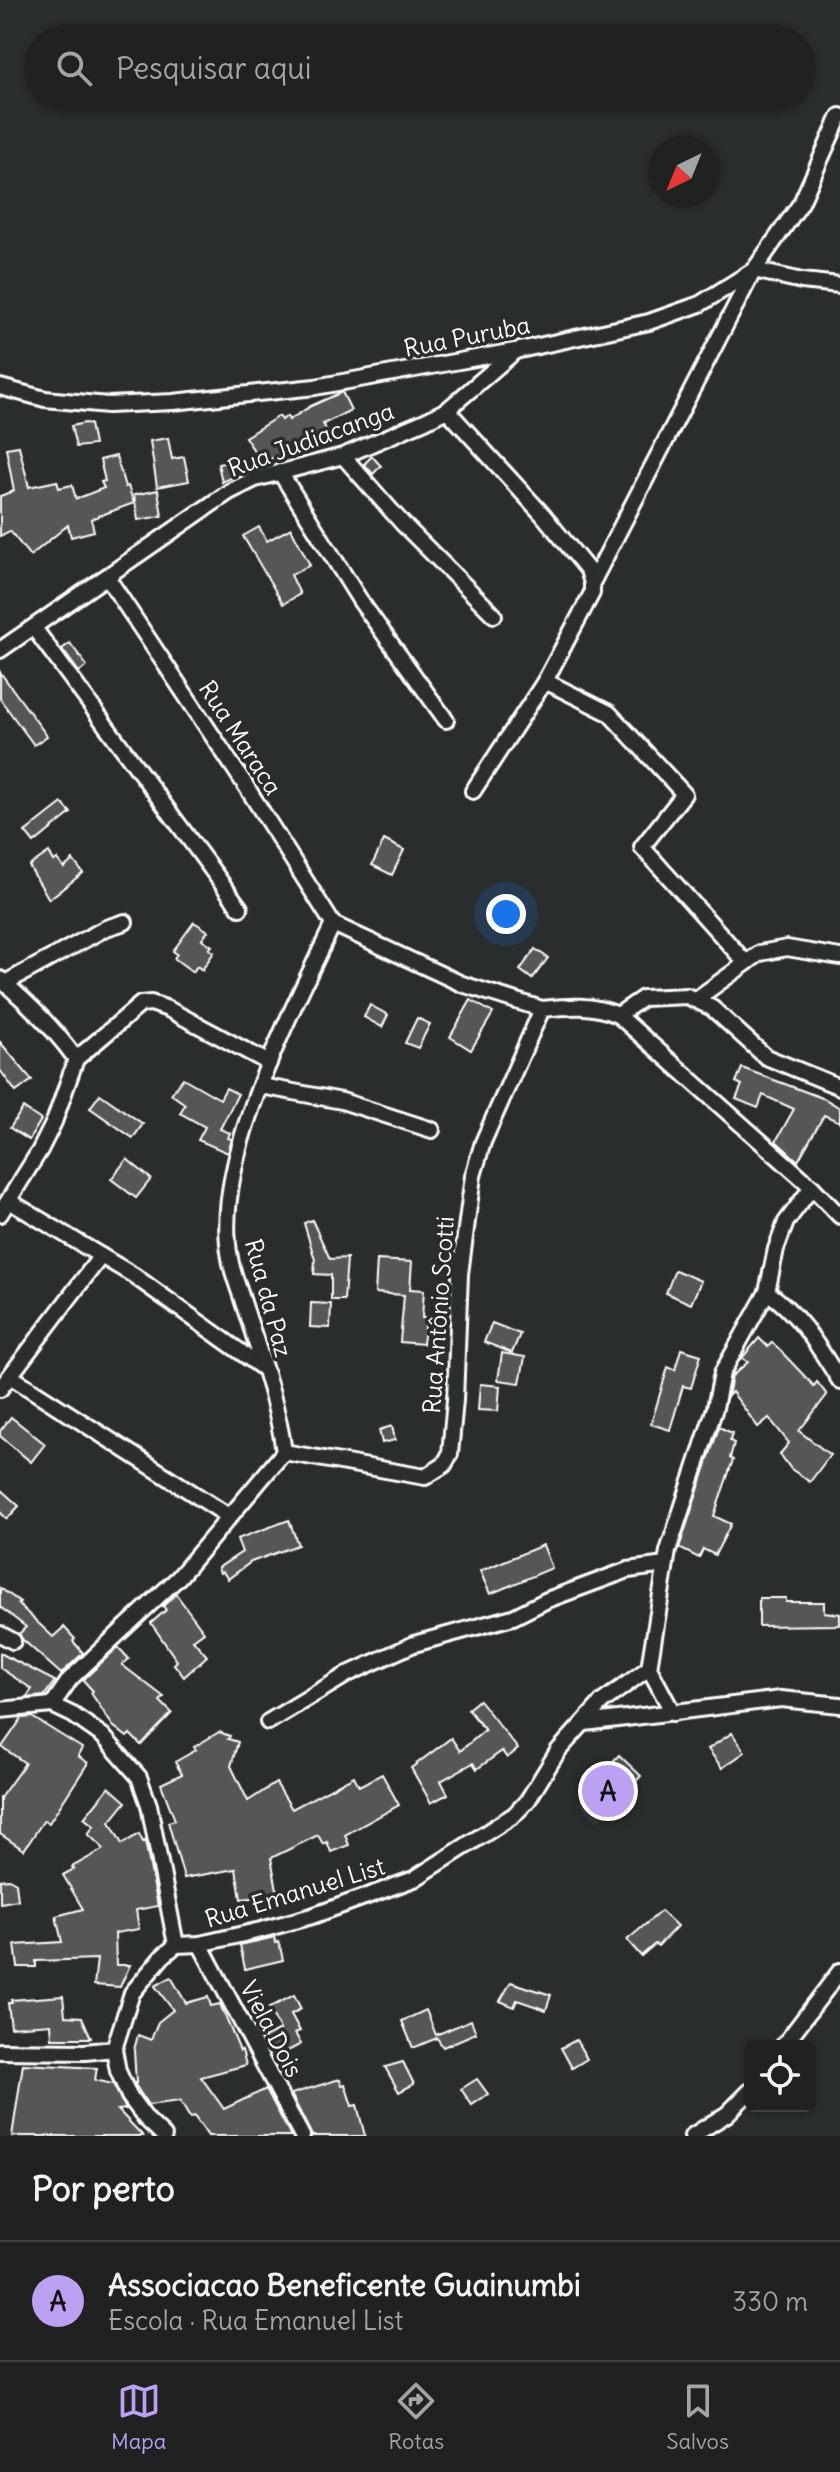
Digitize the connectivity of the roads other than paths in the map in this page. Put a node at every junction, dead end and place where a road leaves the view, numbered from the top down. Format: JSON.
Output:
{"nodes":[{"id":1,"x":840,"y":116,"type":"edge"},
{"id":2,"x":754,"y":270,"type":"junction"},
{"id":3,"x":840,"y":285,"type":"edge"},
{"id":4,"x":515,"y":351,"type":"junction"},
{"id":5,"x":0,"y":387,"type":"edge"},
{"id":6,"x":447,"y":410,"type":"junction"},
{"id":7,"x":343,"y":456,"type":"junction"},
{"id":8,"x":280,"y":472,"type":"junction"},
{"id":9,"x":107,"y":577,"type":"junction"},
{"id":10,"x":592,"y":583,"type":"junction"},
{"id":11,"x":494,"y":615,"type":"dead end"},
{"id":12,"x":34,"y":628,"type":"junction"},
{"id":13,"x":0,"y":650,"type":"edge"},
{"id":14,"x":545,"y":681,"type":"junction"},
{"id":15,"x":446,"y":720,"type":"dead end"},
{"id":16,"x":473,"y":791,"type":"dead end"},
{"id":17,"x":240,"y":908,"type":"dead end"},
{"id":18,"x":125,"y":922,"type":"dead end"},
{"id":19,"x":333,"y":924,"type":"junction"},
{"id":20,"x":840,"y":957,"type":"edge"},
{"id":21,"x":746,"y":963,"type":"junction"},
{"id":22,"x":2,"y":981,"type":"edge"},
{"id":23,"x":695,"y":1000,"type":"junction"},
{"id":24,"x":542,"y":1009,"type":"junction"},
{"id":25,"x":618,"y":1015,"type":"junction"},
{"id":26,"x":76,"y":1059,"type":"junction"},
{"id":27,"x":269,"y":1063,"type":"junction"},
{"id":28,"x":261,"y":1086,"type":"junction"},
{"id":29,"x":840,"y":1087,"type":"edge"},
{"id":30,"x":432,"y":1130,"type":"dead end"},
{"id":31,"x":812,"y":1187,"type":"junction"},
{"id":32,"x":9,"y":1201,"type":"junction"},
{"id":33,"x":0,"y":1214,"type":"edge"},
{"id":34,"x":840,"y":1216,"type":"edge"},
{"id":35,"x":101,"y":1256,"type":"junction"},
{"id":36,"x":767,"y":1292,"type":"junction"},
{"id":37,"x":263,"y":1368,"type":"junction"},
{"id":38,"x":10,"y":1376,"type":"junction"},
{"id":39,"x":840,"y":1381,"type":"edge"},
{"id":40,"x":0,"y":1389,"type":"edge"},
{"id":41,"x":284,"y":1452,"type":"junction"},
{"id":42,"x":230,"y":1517,"type":"junction"},
{"id":43,"x":665,"y":1565,"type":"junction"},
{"id":44,"x":649,"y":1668,"type":"junction"},
{"id":45,"x":52,"y":1705,"type":"junction"},
{"id":46,"x":840,"y":1705,"type":"edge"},
{"id":47,"x":0,"y":1710,"type":"edge"},
{"id":48,"x":673,"y":1713,"type":"junction"},
{"id":49,"x":268,"y":1722,"type":"dead end"},
{"id":50,"x":585,"y":1723,"type":"junction"},
{"id":51,"x":200,"y":1944,"type":"junction"},
{"id":52,"x":176,"y":1945,"type":"junction"},
{"id":53,"x":840,"y":1971,"type":"edge"},
{"id":54,"x":788,"y":2040,"type":"edge"},
{"id":55,"x":114,"y":2049,"type":"junction"},
{"id":56,"x":0,"y":2051,"type":"edge"},
{"id":57,"x":744,"y":2097,"type":"edge"},
{"id":58,"x":164,"y":2136,"type":"edge"},
{"id":59,"x":302,"y":2136,"type":"edge"},
{"id":60,"x":692,"y":2136,"type":"edge"}],
"edges":[{"from":1,"to":2,"type":"street","name":"Rua Puruba"},
{"from":2,"to":3,"type":"street"},
{"from":2,"to":4,"type":"street","name":"Rua Puruba"},
{"from":2,"to":10,"type":"street"},
{"from":4,"to":5,"type":"street","name":"Rua Puruba"},
{"from":4,"to":6,"type":"street","name":"Rua Judiacanga"},
{"from":6,"to":7,"type":"street","name":"Rua Judiacanga"},
{"from":6,"to":10,"type":"street"},
{"from":7,"to":8,"type":"street","name":"Rua Judiacanga"},
{"from":7,"to":11,"type":"street"},
{"from":8,"to":9,"type":"street","name":"Rua Judiacanga"},
{"from":8,"to":15,"type":"street"},
{"from":9,"to":12,"type":"street","name":"Rua Judiacanga"},
{"from":9,"to":19,"type":"street","name":"Rua Maraca"},
{"from":10,"to":14,"type":"street"},
{"from":12,"to":13,"type":"street","name":"Rua Judiacanga"},
{"from":12,"to":17,"type":"street"},
{"from":14,"to":16,"type":"street"},
{"from":14,"to":21,"type":"street"},
{"from":18,"to":22,"type":"street"},
{"from":19,"to":24,"type":"street"},
{"from":19,"to":27,"type":"street","name":"Rua da Paz"},
{"from":20,"to":21,"type":"street"},
{"from":21,"to":23,"type":"street"},
{"from":22,"to":26,"type":"street"},
{"from":23,"to":25,"type":"street"},
{"from":23,"to":29,"type":"street"},
{"from":24,"to":25,"type":"street"},
{"from":24,"to":41,"type":"street","name":"Rua Antônio Scotti"},
{"from":25,"to":31,"type":"street"},
{"from":26,"to":27,"type":"street"},
{"from":26,"to":32,"type":"street"},
{"from":27,"to":28,"type":"street","name":"Rua da Paz"},
{"from":28,"to":30,"type":"street"},
{"from":28,"to":37,"type":"street","name":"Rua da Paz"},
{"from":31,"to":34,"type":"street"},
{"from":31,"to":36,"type":"street"},
{"from":32,"to":33,"type":"street"},
{"from":32,"to":35,"type":"street"},
{"from":35,"to":37,"type":"street"},
{"from":35,"to":38,"type":"street"},
{"from":36,"to":39,"type":"street"},
{"from":36,"to":43,"type":"street"},
{"from":37,"to":41,"type":"street","name":"Rua da Paz"},
{"from":38,"to":40,"type":"street"},
{"from":38,"to":42,"type":"street"},
{"from":41,"to":42,"type":"street"},
{"from":42,"to":45,"type":"street"},
{"from":43,"to":44,"type":"street"},
{"from":43,"to":49,"type":"street"},
{"from":44,"to":48,"type":"street"},
{"from":44,"to":50,"type":"street","name":"Rua Emanuel List"},
{"from":45,"to":47,"type":"street"},
{"from":45,"to":52,"type":"street"},
{"from":46,"to":48,"type":"street"},
{"from":48,"to":50,"type":"street"},
{"from":50,"to":51,"type":"street","name":"Rua Emanuel List"},
{"from":51,"to":52,"type":"street","name":"Rua Emanuel List"},
{"from":51,"to":59,"type":"street","name":"Viela Dois"},
{"from":52,"to":55,"type":"street","name":"Rua Emanuel List"},
{"from":53,"to":54,"type":"street"},
{"from":55,"to":56,"type":"street"},
{"from":55,"to":58,"type":"street"},
{"from":57,"to":60,"type":"street"}]}
